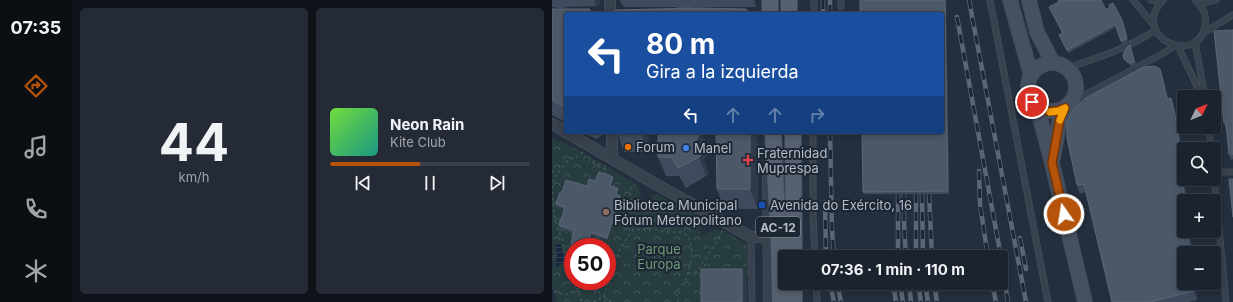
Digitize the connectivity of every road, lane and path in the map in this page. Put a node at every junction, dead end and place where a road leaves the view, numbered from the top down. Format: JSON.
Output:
{"nodes":[{"id":1,"x":610,"y":0,"type":"edge"},
{"id":2,"x":770,"y":0,"type":"edge"},
{"id":3,"x":788,"y":0,"type":"edge"},
{"id":4,"x":814,"y":0,"type":"edge"},
{"id":5,"x":841,"y":0,"type":"edge"},
{"id":6,"x":990,"y":0,"type":"edge"},
{"id":7,"x":1010,"y":0,"type":"edge"},
{"id":8,"x":1028,"y":0,"type":"edge"},
{"id":9,"x":1133,"y":0,"type":"edge"},
{"id":10,"x":1151,"y":0,"type":"edge"},
{"id":11,"x":1216,"y":0,"type":"edge"},
{"id":12,"x":1162,"y":1,"type":"edge"},
{"id":13,"x":1197,"y":2,"type":"edge"},
{"id":14,"x":841,"y":7,"type":"dead end"},
{"id":15,"x":610,"y":12,"type":"edge"},
{"id":16,"x":770,"y":12,"type":"edge"},
{"id":17,"x":789,"y":12,"type":"edge"},
{"id":18,"x":814,"y":12,"type":"edge"},
{"id":19,"x":1233,"y":15,"type":"edge"},
{"id":20,"x":1155,"y":28,"type":"junction"},
{"id":21,"x":1203,"y":32,"type":"junction"},
{"id":22,"x":1195,"y":42,"type":"junction"},
{"id":23,"x":1176,"y":46,"type":"junction"},
{"id":24,"x":1053,"y":63,"type":"junction"},
{"id":25,"x":1067,"y":68,"type":"junction"},
{"id":26,"x":1031,"y":75,"type":"junction"},
{"id":27,"x":1200,"y":90,"type":"edge"},
{"id":28,"x":1203,"y":90,"type":"edge"},
{"id":29,"x":1069,"y":104,"type":"junction"},
{"id":30,"x":1038,"y":108,"type":"junction"},
{"id":31,"x":554,"y":127,"type":"edge"},
{"id":32,"x":564,"y":133,"type":"edge"},
{"id":33,"x":567,"y":134,"type":"edge"},
{"id":34,"x":612,"y":134,"type":"edge"},
{"id":35,"x":773,"y":134,"type":"edge"},
{"id":36,"x":795,"y":134,"type":"edge"},
{"id":37,"x":795,"y":134,"type":"edge"},
{"id":38,"x":813,"y":134,"type":"edge"},
{"id":39,"x":774,"y":151,"type":"junction"},
{"id":40,"x":584,"y":152,"type":"dead end"},
{"id":41,"x":612,"y":159,"type":"junction"},
{"id":42,"x":1052,"y":163,"type":"junction"},
{"id":43,"x":608,"y":168,"type":"dead end"},
{"id":44,"x":552,"y":171,"type":"edge"},
{"id":45,"x":1233,"y":172,"type":"edge"},
{"id":46,"x":1221,"y":173,"type":"edge"},
{"id":47,"x":557,"y":174,"type":"junction"},
{"id":48,"x":603,"y":176,"type":"edge"},
{"id":49,"x":1215,"y":186,"type":"edge"},
{"id":50,"x":631,"y":187,"type":"dead end"},
{"id":51,"x":552,"y":197,"type":"edge"},
{"id":52,"x":722,"y":229,"type":"dead end"},
{"id":53,"x":558,"y":230,"type":"junction"},
{"id":54,"x":633,"y":230,"type":"junction"},
{"id":55,"x":574,"y":235,"type":"edge"},
{"id":56,"x":751,"y":237,"type":"junction"},
{"id":57,"x":768,"y":237,"type":"junction"},
{"id":58,"x":564,"y":249,"type":"edge"},
{"id":59,"x":794,"y":250,"type":"edge"},
{"id":60,"x":801,"y":250,"type":"edge"},
{"id":61,"x":815,"y":250,"type":"edge"},
{"id":62,"x":688,"y":273,"type":"junction"},
{"id":63,"x":573,"y":290,"type":"edge"},
{"id":64,"x":578,"y":290,"type":"edge"},
{"id":65,"x":794,"y":290,"type":"edge"},
{"id":66,"x":802,"y":290,"type":"edge"},
{"id":67,"x":816,"y":290,"type":"edge"},
{"id":68,"x":554,"y":291,"type":"dead end"},
{"id":69,"x":604,"y":296,"type":"junction"},
{"id":70,"x":583,"y":302,"type":"edge"},
{"id":71,"x":593,"y":302,"type":"edge"},
{"id":72,"x":612,"y":302,"type":"edge"},
{"id":73,"x":678,"y":302,"type":"edge"},
{"id":74,"x":752,"y":302,"type":"edge"},
{"id":75,"x":769,"y":302,"type":"edge"},
{"id":76,"x":780,"y":302,"type":"edge"},
{"id":77,"x":794,"y":302,"type":"edge"},
{"id":78,"x":802,"y":302,"type":"edge"},
{"id":79,"x":817,"y":302,"type":"edge"},
{"id":80,"x":1048,"y":302,"type":"edge"},
{"id":81,"x":1085,"y":302,"type":"edge"},
{"id":82,"x":1226,"y":302,"type":"edge"}],
"edges":[{"from":1,"to":15,"type":"street"},
{"from":2,"to":16,"type":"main road"},
{"from":3,"to":17,"type":"main road"},
{"from":4,"to":18,"type":"lane"},
{"from":5,"to":14,"type":"lane"},
{"from":6,"to":80,"type":"lane"},
{"from":7,"to":26,"type":"main road"},
{"from":8,"to":24,"type":"main road"},
{"from":9,"to":20,"type":"lane"},
{"from":10,"to":12,"type":"lane"},
{"from":11,"to":13,"type":"lane"},
{"from":12,"to":20,"type":"lane"},
{"from":13,"to":21,"type":"lane"},
{"from":19,"to":21,"type":"lane"},
{"from":20,"to":23,"type":"lane"},
{"from":20,"to":25,"type":"lane"},
{"from":21,"to":22,"type":"lane"},
{"from":22,"to":23,"type":"lane"},
{"from":22,"to":28,"type":"lane"},
{"from":23,"to":27,"type":"lane"},
{"from":23,"to":29,"type":"lane"},
{"from":24,"to":25,"type":"main road"},
{"from":24,"to":26,"type":"main road"},
{"from":25,"to":29,"type":"main road"},
{"from":26,"to":30,"type":"main road"},
{"from":29,"to":30,"type":"main road"},
{"from":29,"to":42,"type":"main road"},
{"from":30,"to":42,"type":"main road"},
{"from":31,"to":32,"type":"street"},
{"from":33,"to":41,"type":"street"},
{"from":34,"to":41,"type":"street"},
{"from":35,"to":39,"type":"main road","number":"AC-12"},
{"from":36,"to":59,"type":"main road","number":"AC-12"},
{"from":37,"to":60,"type":"street"},
{"from":38,"to":61,"type":"lane"},
{"from":39,"to":57,"type":"street"},
{"from":39,"to":76,"type":"main road","number":"AC-12"},
{"from":40,"to":47,"type":"path"},
{"from":41,"to":56,"type":"street"},
{"from":42,"to":81,"type":"main road"},
{"from":43,"to":48,"type":"path"},
{"from":44,"to":47,"type":"path"},
{"from":45,"to":46,"type":"lane"},
{"from":47,"to":51,"type":"path"},
{"from":49,"to":82,"type":"lane"},
{"from":50,"to":54,"type":"path"},
{"from":51,"to":53,"type":"path"},
{"from":52,"to":62,"type":"path"},
{"from":53,"to":55,"type":"path"},
{"from":53,"to":58,"type":"path"},
{"from":54,"to":62,"type":"path"},
{"from":54,"to":69,"type":"path"},
{"from":56,"to":57,"type":"street"},
{"from":56,"to":74,"type":"lane"},
{"from":57,"to":75,"type":"street"},
{"from":62,"to":73,"type":"path"},
{"from":63,"to":68,"type":"path"},
{"from":64,"to":70,"type":"path"},
{"from":65,"to":77,"type":"main road"},
{"from":66,"to":78,"type":"street"},
{"from":67,"to":79,"type":"lane"},
{"from":69,"to":71,"type":"path"},
{"from":69,"to":72,"type":"path"}]}
